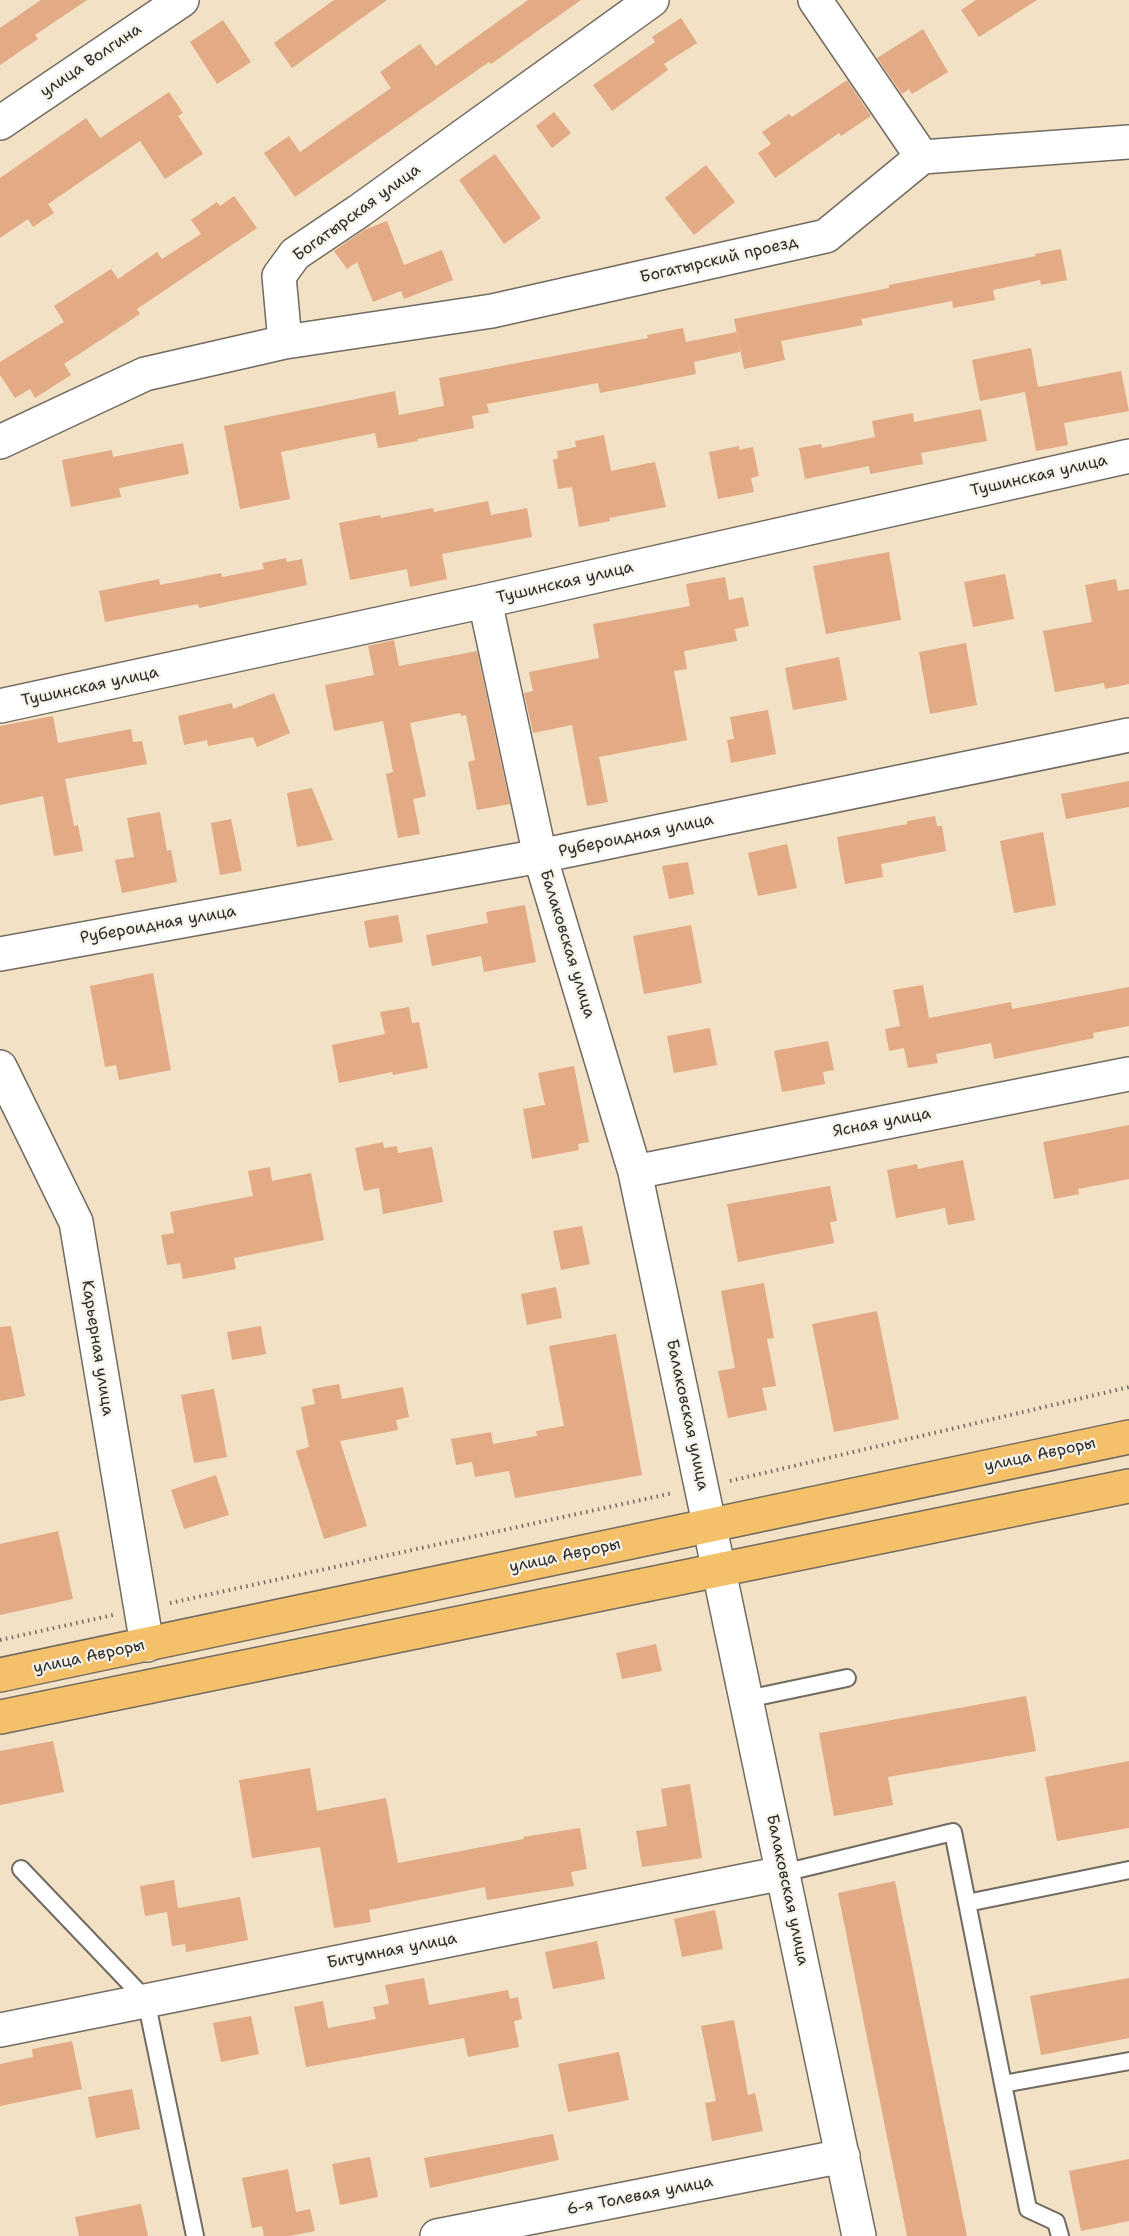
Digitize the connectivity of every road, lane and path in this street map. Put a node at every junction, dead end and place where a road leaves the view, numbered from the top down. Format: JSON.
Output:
{"nodes":[{"id":1,"x":182,"y":0,"type":"edge"},
{"id":2,"x":652,"y":0,"type":"edge"},
{"id":3,"x":815,"y":0,"type":"edge"},
{"id":4,"x":0,"y":123,"type":"edge"},
{"id":5,"x":1129,"y":142,"type":"edge"},
{"id":6,"x":922,"y":158,"type":"junction"},
{"id":7,"x":285,"y":342,"type":"junction"},
{"id":8,"x":0,"y":442,"type":"edge"},
{"id":9,"x":1129,"y":456,"type":"edge"},
{"id":10,"x":485,"y":601,"type":"junction"},
{"id":11,"x":0,"y":706,"type":"edge"},
{"id":12,"x":1129,"y":735,"type":"edge"},
{"id":13,"x":540,"y":856,"type":"junction"},
{"id":14,"x":0,"y":954,"type":"edge"},
{"id":15,"x":0,"y":1067,"type":"edge"},
{"id":16,"x":1129,"y":1074,"type":"edge"},
{"id":17,"x":635,"y":1172,"type":"junction"},
{"id":18,"x":1129,"y":1387,"type":"edge"},
{"id":19,"x":1129,"y":1437,"type":"edge"},
{"id":20,"x":734,"y":1480,"type":"junction"},
{"id":21,"x":1129,"y":1486,"type":"edge"},
{"id":22,"x":702,"y":1487,"type":"junction"},
{"id":23,"x":736,"y":1489,"type":"dead end"},
{"id":24,"x":658,"y":1497,"type":"junction"},
{"id":25,"x":660,"y":1504,"type":"dead end"},
{"id":26,"x":710,"y":1525,"type":"junction"},
{"id":27,"x":720,"y":1569,"type":"junction"},
{"id":28,"x":140,"y":1610,"type":"junction"},
{"id":29,"x":0,"y":1640,"type":"edge"},
{"id":30,"x":147,"y":1645,"type":"junction"},
{"id":31,"x":0,"y":1676,"type":"edge"},
{"id":32,"x":847,"y":1678,"type":"dead end"},
{"id":33,"x":747,"y":1699,"type":"junction"},
{"id":34,"x":0,"y":1717,"type":"edge"},
{"id":35,"x":21,"y":1869,"type":"dead end"},
{"id":36,"x":1129,"y":1870,"type":"edge"},
{"id":37,"x":783,"y":1873,"type":"junction"},
{"id":38,"x":967,"y":1903,"type":"junction"},
{"id":39,"x":146,"y":2000,"type":"junction"},
{"id":40,"x":0,"y":2030,"type":"edge"},
{"id":41,"x":1129,"y":2061,"type":"edge"},
{"id":42,"x":1003,"y":2084,"type":"junction"},
{"id":43,"x":843,"y":2156,"type":"junction"},
{"id":44,"x":195,"y":2236,"type":"edge"},
{"id":45,"x":437,"y":2236,"type":"edge"},
{"id":46,"x":860,"y":2236,"type":"edge"},
{"id":47,"x":1060,"y":2236,"type":"edge"}],
"edges":[{"from":1,"to":4,"type":"street","name":"улица Волгина"},
{"from":2,"to":7,"type":"street","name":"Богатырская улица"},
{"from":3,"to":6,"type":"street"},
{"from":5,"to":6,"type":"street"},
{"from":6,"to":7,"type":"street","name":"Богатырский проезд"},
{"from":7,"to":8,"type":"street"},
{"from":9,"to":10,"type":"street","name":"Тушинская улица"},
{"from":10,"to":11,"type":"street","name":"Тушинская улица"},
{"from":10,"to":13,"type":"street","name":"Балаковская улица"},
{"from":12,"to":13,"type":"street","name":"Рубероидная улица"},
{"from":13,"to":14,"type":"street","name":"Рубероидная улица"},
{"from":13,"to":17,"type":"street","name":"Балаковская улица"},
{"from":15,"to":28,"type":"street","name":"Карьерная улица"},
{"from":16,"to":17,"type":"street","name":"Ясная улица"},
{"from":17,"to":22,"type":"street","name":"Балаковская улица"},
{"from":18,"to":20,"type":"path"},
{"from":19,"to":26,"type":"main road","name":"улица Авроры"},
{"from":20,"to":22,"type":"path"},
{"from":20,"to":23,"type":"path"},
{"from":21,"to":27,"type":"main road"},
{"from":22,"to":24,"type":"path"},
{"from":22,"to":26,"type":"street","name":"Балаковская улица"},
{"from":24,"to":25,"type":"path"},
{"from":24,"to":28,"type":"path"},
{"from":26,"to":27,"type":"street","name":"Балаковская улица"},
{"from":26,"to":30,"type":"main road","name":"улица Авроры"},
{"from":27,"to":33,"type":"street","name":"Балаковская улица"},
{"from":27,"to":34,"type":"main road"},
{"from":28,"to":29,"type":"path"},
{"from":28,"to":30,"type":"street","name":"Карьерная улица"},
{"from":30,"to":31,"type":"main road","name":"улица Авроры"},
{"from":32,"to":33,"type":"lane"},
{"from":33,"to":37,"type":"street","name":"Балаковская улица"},
{"from":35,"to":39,"type":"lane"},
{"from":36,"to":38,"type":"lane"},
{"from":37,"to":38,"type":"lane"},
{"from":37,"to":39,"type":"street","name":"Битумная улица"},
{"from":37,"to":43,"type":"street","name":"Балаковская улица"},
{"from":38,"to":42,"type":"lane"},
{"from":39,"to":40,"type":"street","name":"Битумная улица"},
{"from":39,"to":44,"type":"lane"},
{"from":41,"to":42,"type":"lane"},
{"from":42,"to":47,"type":"lane"},
{"from":43,"to":45,"type":"street","name":"6-я Толевая улица"},
{"from":43,"to":46,"type":"street","name":"Балаковская улица"}]}
